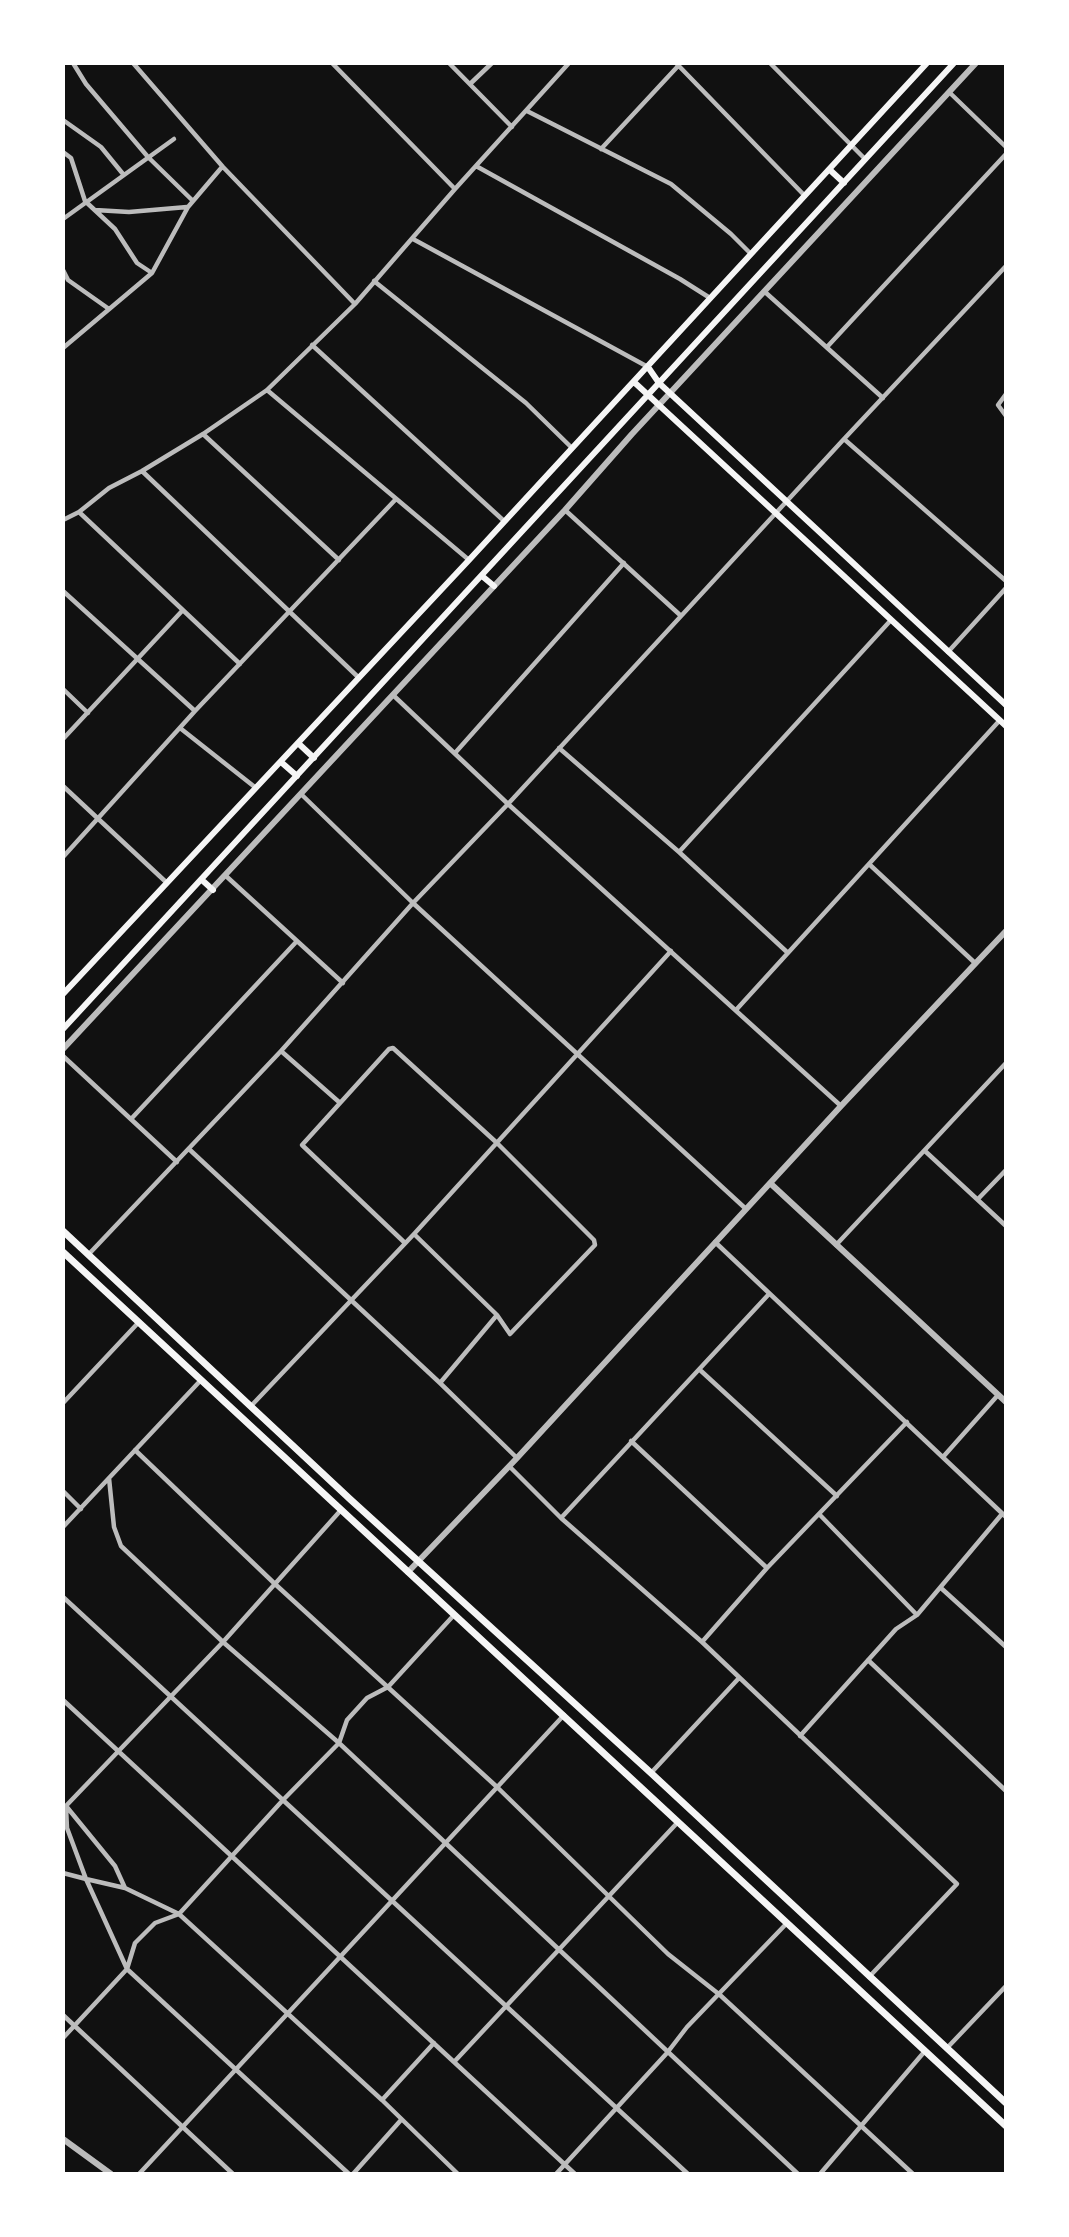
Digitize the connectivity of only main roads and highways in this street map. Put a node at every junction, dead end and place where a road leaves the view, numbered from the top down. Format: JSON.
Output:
{"nodes":[{"id":1,"x":927,"y":63,"type":"edge"},
{"id":2,"x":954,"y":63,"type":"edge"},
{"id":3,"x":830,"y":170,"type":"junction"},
{"id":4,"x":844,"y":183,"type":"junction"},
{"id":5,"x":648,"y":367,"type":"junction"},
{"id":6,"x":634,"y":382,"type":"junction"},
{"id":7,"x":659,"y":383,"type":"junction"},
{"id":8,"x":648,"y":395,"type":"junction"},
{"id":9,"x":482,"y":576,"type":"junction"},
{"id":10,"x":494,"y":586,"type":"road end"},
{"id":11,"x":1006,"y":705,"type":"edge"},
{"id":12,"x":1003,"y":723,"type":"edge"},
{"id":13,"x":298,"y":743,"type":"junction"},
{"id":14,"x":314,"y":758,"type":"junction"},
{"id":15,"x":281,"y":762,"type":"junction"},
{"id":16,"x":297,"y":776,"type":"junction"},
{"id":17,"x":202,"y":880,"type":"junction"},
{"id":18,"x":213,"y":890,"type":"road end"},
{"id":19,"x":63,"y":995,"type":"edge"},
{"id":20,"x":63,"y":1029,"type":"edge"},
{"id":21,"x":63,"y":1231,"type":"edge"},
{"id":22,"x":64,"y":1255,"type":"edge"},
{"id":23,"x":1006,"y":2103,"type":"edge"},
{"id":24,"x":1006,"y":2126,"type":"edge"}],
"edges":[{"from":1,"to":3,"type":"main road"},
{"from":2,"to":4,"type":"main road"},
{"from":3,"to":4,"type":"main road"},
{"from":3,"to":5,"type":"main road"},
{"from":4,"to":7,"type":"main road"},
{"from":5,"to":6,"type":"main road"},
{"from":5,"to":7,"type":"main road"},
{"from":6,"to":8,"type":"main road"},
{"from":6,"to":13,"type":"main road"},
{"from":7,"to":8,"type":"main road"},
{"from":7,"to":11,"type":"main road"},
{"from":8,"to":9,"type":"main road"},
{"from":8,"to":12,"type":"main road"},
{"from":9,"to":10,"type":"main road"},
{"from":9,"to":14,"type":"main road"},
{"from":13,"to":14,"type":"main road"},
{"from":13,"to":15,"type":"main road"},
{"from":14,"to":16,"type":"main road"},
{"from":15,"to":16,"type":"main road"},
{"from":15,"to":19,"type":"main road"},
{"from":16,"to":17,"type":"main road"},
{"from":17,"to":18,"type":"main road"},
{"from":17,"to":20,"type":"main road"},
{"from":21,"to":23,"type":"main road"},
{"from":22,"to":24,"type":"main road"}]}
